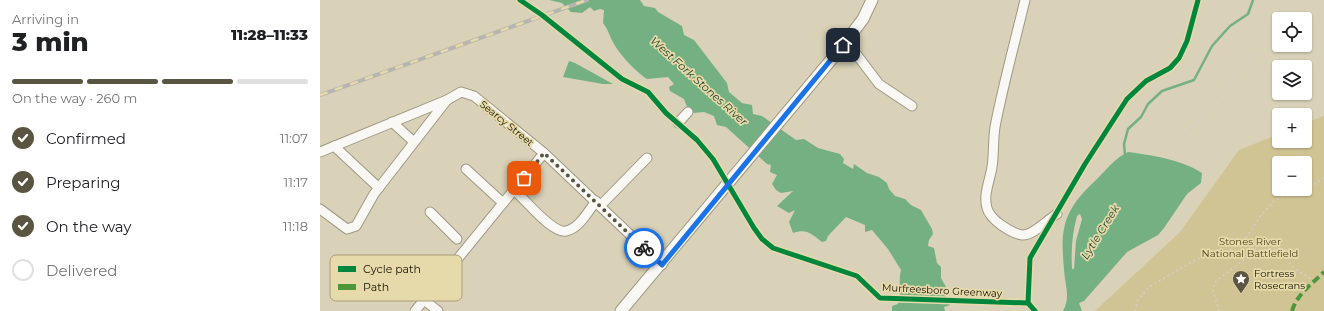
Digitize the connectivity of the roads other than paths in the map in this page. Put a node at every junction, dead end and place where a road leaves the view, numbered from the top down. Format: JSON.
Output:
{"nodes":[{"id":1,"x":872,"y":0,"type":"edge"},
{"id":2,"x":1025,"y":0,"type":"edge"},
{"id":3,"x":843,"y":45,"type":"junction"},
{"id":4,"x":447,"y":100,"type":"junction"},
{"id":5,"x":912,"y":106,"type":"dead end"},
{"id":6,"x":688,"y":112,"type":"dead end"},
{"id":7,"x":392,"y":122,"type":"junction"},
{"id":8,"x":678,"y":123,"type":"dead end"},
{"id":9,"x":414,"y":142,"type":"junction"},
{"id":10,"x":334,"y":146,"type":"junction"},
{"id":11,"x":320,"y":152,"type":"edge"},
{"id":12,"x":544,"y":153,"type":"junction"},
{"id":13,"x":647,"y":158,"type":"dead end"},
{"id":14,"x":466,"y":169,"type":"dead end"},
{"id":15,"x":379,"y":188,"type":"junction"},
{"id":16,"x":514,"y":190,"type":"junction"},
{"id":17,"x":503,"y":203,"type":"junction"},
{"id":18,"x":599,"y":203,"type":"junction"},
{"id":19,"x":320,"y":209,"type":"edge"},
{"id":20,"x":430,"y":212,"type":"dead end"},
{"id":21,"x":1058,"y":214,"type":"dead end"},
{"id":22,"x":466,"y":248,"type":"junction"},
{"id":23,"x":460,"y":255,"type":"edge"},
{"id":24,"x":662,"y":265,"type":"junction"},
{"id":25,"x":423,"y":301,"type":"edge"},
{"id":26,"x":425,"y":301,"type":"edge"},
{"id":27,"x":415,"y":311,"type":"edge"},
{"id":28,"x":438,"y":311,"type":"edge"},
{"id":29,"x":621,"y":311,"type":"edge"}],
"edges":[{"from":1,"to":3,"type":"main road"},
{"from":2,"to":21,"type":"street"},
{"from":3,"to":5,"type":"street"},
{"from":3,"to":24,"type":"main road"},
{"from":4,"to":7,"type":"street","name":"Searcy Street"},
{"from":4,"to":9,"type":"street"},
{"from":4,"to":12,"type":"street","name":"Searcy Street"},
{"from":6,"to":8,"type":"street"},
{"from":7,"to":9,"type":"street"},
{"from":7,"to":10,"type":"street","name":"Searcy Street"},
{"from":9,"to":15,"type":"street"},
{"from":10,"to":11,"type":"street","name":"Searcy Street"},
{"from":10,"to":15,"type":"street"},
{"from":12,"to":16,"type":"street"},
{"from":12,"to":18,"type":"street","name":"Searcy Street"},
{"from":13,"to":18,"type":"street"},
{"from":14,"to":17,"type":"street"},
{"from":15,"to":19,"type":"street"},
{"from":16,"to":17,"type":"street"},
{"from":16,"to":18,"type":"street"},
{"from":17,"to":22,"type":"street"},
{"from":18,"to":24,"type":"street","name":"Searcy Street"},
{"from":20,"to":22,"type":"street"},
{"from":22,"to":23,"type":"street"},
{"from":24,"to":29,"type":"main road"},
{"from":25,"to":27,"type":"street"},
{"from":26,"to":28,"type":"street"}]}
